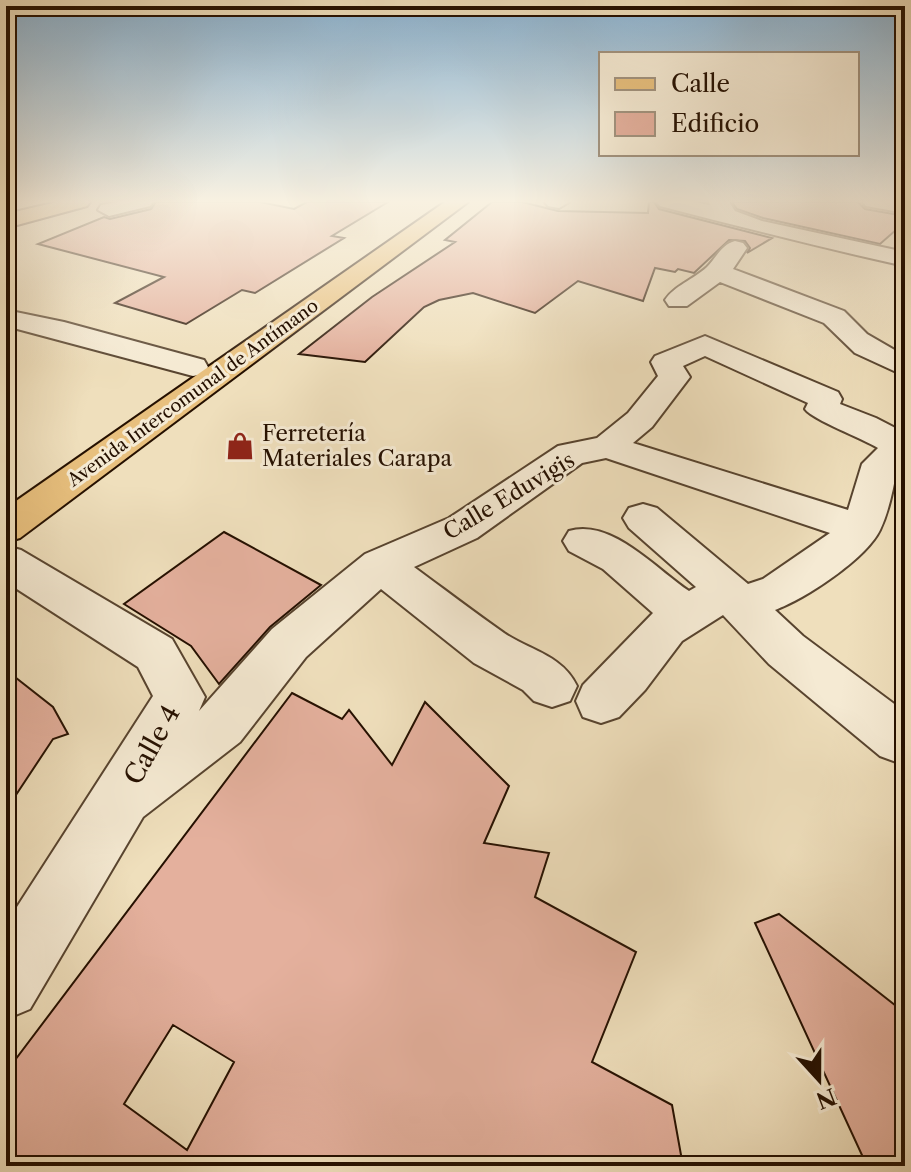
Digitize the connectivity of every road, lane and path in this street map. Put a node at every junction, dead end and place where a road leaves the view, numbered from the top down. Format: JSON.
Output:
{"nodes":[{"id":1,"x":351,"y":257,"type":"edge"},
{"id":2,"x":382,"y":257,"type":"edge"},
{"id":3,"x":729,"y":257,"type":"edge"},
{"id":4,"x":718,"y":272,"type":"junction"},
{"id":5,"x":678,"y":300,"type":"dead end"},
{"id":6,"x":6,"y":318,"type":"edge"},
{"id":7,"x":193,"y":367,"type":"junction"},
{"id":8,"x":905,"y":367,"type":"edge"},
{"id":9,"x":608,"y":447,"type":"junction"},
{"id":10,"x":904,"y":447,"type":"edge"},
{"id":11,"x":6,"y":492,"type":"edge"},
{"id":12,"x":643,"y":518,"type":"dead end"},
{"id":13,"x":6,"y":528,"type":"edge"},
{"id":14,"x":861,"y":528,"type":"junction"},
{"id":15,"x":584,"y":541,"type":"dead end"},
{"id":16,"x":6,"y":561,"type":"edge"},
{"id":17,"x":380,"y":565,"type":"junction"},
{"id":18,"x":717,"y":603,"type":"junction"},
{"id":19,"x":552,"y":686,"type":"dead end"},
{"id":20,"x":601,"y":701,"type":"dead end"},
{"id":21,"x":899,"y":739,"type":"dead end"},
{"id":22,"x":123,"y":797,"type":"junction"},
{"id":23,"x":6,"y":985,"type":"edge"}],
"edges":[{"from":1,"to":7,"type":"main road","name":"Avenida Intercomunal de Antímano"},
{"from":2,"to":13,"type":"main road","name":"Avenida Intercomunal de Antímano"},
{"from":3,"to":4,"type":"street"},
{"from":4,"to":5,"type":"street"},
{"from":4,"to":8,"type":"street"},
{"from":6,"to":7,"type":"street"},
{"from":7,"to":11,"type":"main road","name":"Avenida Intercomunal de Antímano"},
{"from":9,"to":10,"type":"street","name":"Calle Eduvigis"},
{"from":9,"to":14,"type":"street"},
{"from":9,"to":17,"type":"street","name":"Calle Eduvigis"},
{"from":10,"to":14,"type":"street"},
{"from":12,"to":18,"type":"street"},
{"from":14,"to":18,"type":"street"},
{"from":15,"to":18,"type":"street"},
{"from":16,"to":22,"type":"street","name":"Calle 4"},
{"from":17,"to":19,"type":"street"},
{"from":17,"to":22,"type":"street","name":"Calle Eduvigis"},
{"from":18,"to":20,"type":"street"},
{"from":18,"to":21,"type":"street"},
{"from":22,"to":23,"type":"street","name":"Calle 4"}]}
